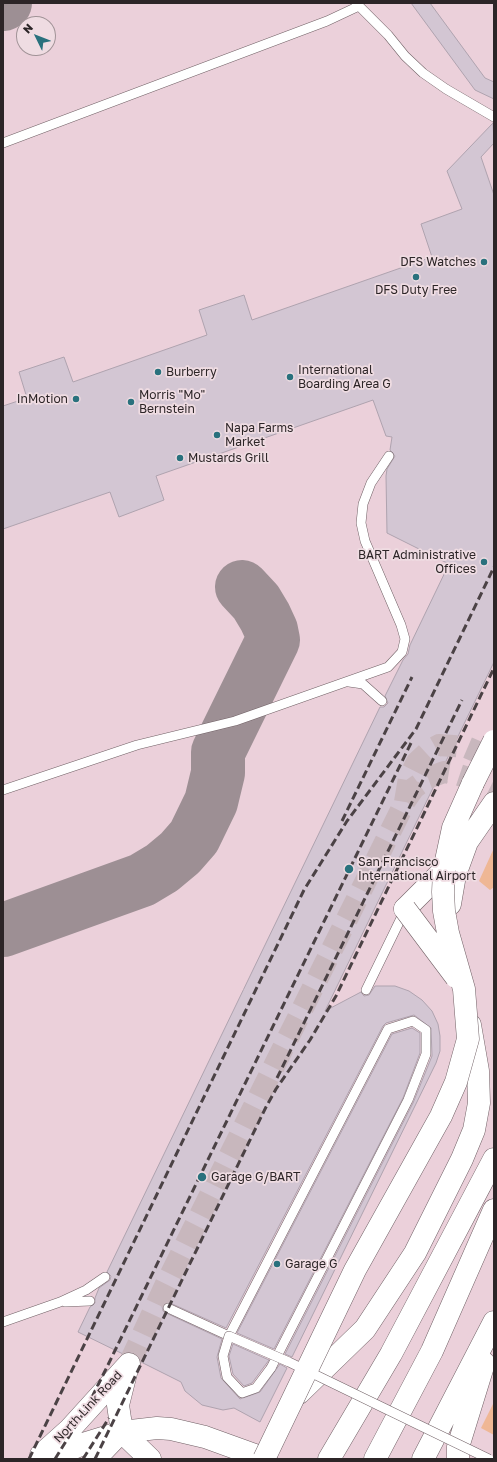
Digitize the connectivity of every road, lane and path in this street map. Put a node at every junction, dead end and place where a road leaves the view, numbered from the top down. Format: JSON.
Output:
{"nodes":[{"id":1,"x":358,"y":4,"type":"edge"},
{"id":2,"x":494,"y":116,"type":"edge"},
{"id":3,"x":3,"y":144,"type":"edge"},
{"id":4,"x":389,"y":456,"type":"dead end"},
{"id":5,"x":348,"y":682,"type":"junction"},
{"id":6,"x":382,"y":701,"type":"dead end"},
{"id":7,"x":494,"y":741,"type":"edge"},
{"id":8,"x":486,"y":768,"type":"edge"},
{"id":9,"x":3,"y":790,"type":"edge"},
{"id":10,"x":494,"y":803,"type":"edge"},
{"id":11,"x":444,"y":870,"type":"junction"},
{"id":12,"x":405,"y":908,"type":"junction"},
{"id":13,"x":464,"y":989,"type":"junction"},
{"id":14,"x":366,"y":990,"type":"dead end"},
{"id":15,"x":494,"y":1159,"type":"edge"},
{"id":16,"x":494,"y":1210,"type":"edge"},
{"id":17,"x":105,"y":1277,"type":"dead end"},
{"id":18,"x":90,"y":1301,"type":"dead end"},
{"id":19,"x":60,"y":1302,"type":"junction"},
{"id":20,"x":168,"y":1308,"type":"dead end"},
{"id":21,"x":3,"y":1322,"type":"edge"},
{"id":22,"x":494,"y":1322,"type":"edge"},
{"id":23,"x":494,"y":1332,"type":"edge"},
{"id":24,"x":229,"y":1336,"type":"junction"},
{"id":25,"x":276,"y":1356,"type":"junction"},
{"id":26,"x":294,"y":1398,"type":"junction"},
{"id":27,"x":122,"y":1432,"type":"junction"},
{"id":28,"x":37,"y":1459,"type":"edge"},
{"id":29,"x":48,"y":1459,"type":"edge"},
{"id":30,"x":95,"y":1459,"type":"edge"},
{"id":31,"x":150,"y":1459,"type":"edge"},
{"id":32,"x":265,"y":1459,"type":"edge"},
{"id":33,"x":329,"y":1459,"type":"edge"},
{"id":34,"x":376,"y":1459,"type":"edge"},
{"id":35,"x":423,"y":1459,"type":"edge"},
{"id":36,"x":458,"y":1459,"type":"edge"},
{"id":37,"x":489,"y":1459,"type":"edge"}],
"edges":[{"from":1,"to":2,"type":"lane"},
{"from":1,"to":3,"type":"lane"},
{"from":4,"to":5,"type":"lane"},
{"from":5,"to":6,"type":"lane"},
{"from":5,"to":9,"type":"lane"},
{"from":7,"to":8,"type":"main road","bridge":true},
{"from":8,"to":11,"type":"main road","bridge":true},
{"from":10,"to":26,"type":"main road","bridge":true},
{"from":11,"to":12,"type":"main road"},
{"from":11,"to":13,"type":"main road","bridge":true},
{"from":12,"to":13,"type":"main road","bridge":true},
{"from":12,"to":14,"type":"lane"},
{"from":13,"to":26,"type":"main road","bridge":true},
{"from":15,"to":33,"type":"main road"},
{"from":16,"to":34,"type":"main road"},
{"from":17,"to":19,"type":"lane"},
{"from":18,"to":19,"type":"lane"},
{"from":19,"to":21,"type":"lane"},
{"from":20,"to":24,"type":"lane"},
{"from":22,"to":35,"type":"main road"},
{"from":23,"to":36,"type":"main road"},
{"from":24,"to":25,"type":"lane","bridge":true},
{"from":24,"to":25,"type":"lane","bridge":true},
{"from":24,"to":25,"type":"lane"},
{"from":25,"to":37,"type":"lane","bridge":true},
{"from":26,"to":32,"type":"main road","bridge":true},
{"from":27,"to":28,"type":"main road","name":"North Link Road"},
{"from":27,"to":29,"type":"main road"},
{"from":27,"to":30,"type":"main road"},
{"from":27,"to":31,"type":"main road"},
{"from":27,"to":32,"type":"main road"}]}
